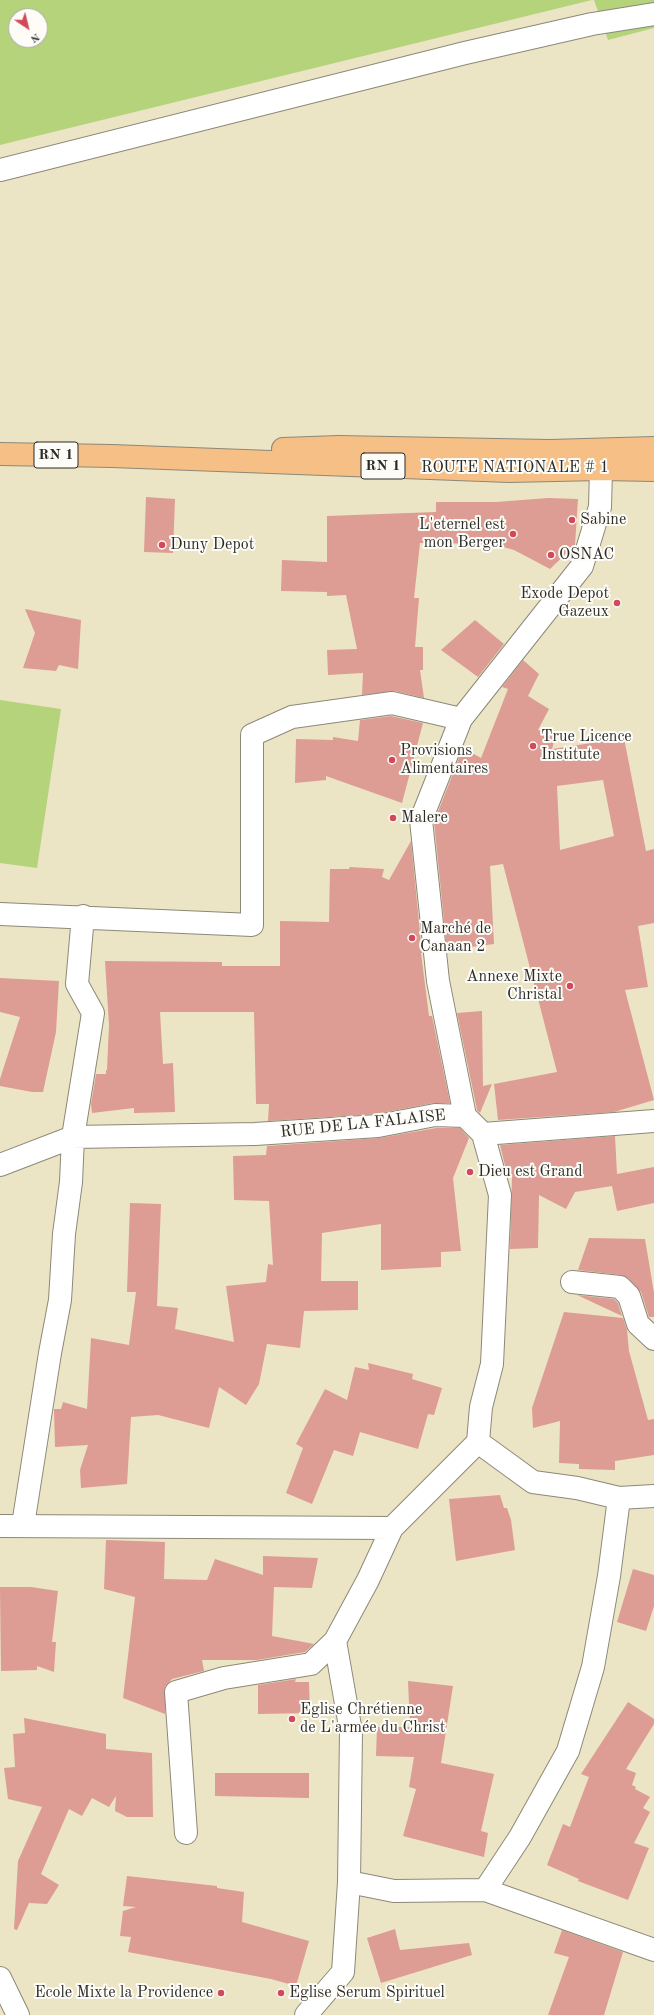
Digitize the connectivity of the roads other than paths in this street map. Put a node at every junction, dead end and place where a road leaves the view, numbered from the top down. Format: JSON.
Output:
{"nodes":[{"id":1,"x":654,"y":14,"type":"edge"},
{"id":2,"x":0,"y":170,"type":"edge"},
{"id":3,"x":654,"y":448,"type":"edge"},
{"id":4,"x":0,"y":454,"type":"edge"},
{"id":5,"x":112,"y":456,"type":"junction"},
{"id":6,"x":601,"y":469,"type":"junction"},
{"id":7,"x":654,"y":470,"type":"edge"},
{"id":8,"x":461,"y":720,"type":"junction"},
{"id":9,"x":0,"y":914,"type":"edge"},
{"id":10,"x":83,"y":916,"type":"junction"},
{"id":11,"x":465,"y":1116,"type":"junction"},
{"id":12,"x":654,"y":1121,"type":"edge"},
{"id":13,"x":483,"y":1134,"type":"junction"},
{"id":14,"x":73,"y":1137,"type":"junction"},
{"id":15,"x":0,"y":1165,"type":"edge"},
{"id":16,"x":572,"y":1282,"type":"dead end"},
{"id":17,"x":654,"y":1339,"type":"edge"},
{"id":18,"x":478,"y":1442,"type":"junction"},
{"id":19,"x":654,"y":1496,"type":"edge"},
{"id":20,"x":619,"y":1498,"type":"junction"},
{"id":21,"x":23,"y":1525,"type":"junction"},
{"id":22,"x":0,"y":1526,"type":"edge"},
{"id":23,"x":392,"y":1528,"type":"junction"},
{"id":24,"x":335,"y":1641,"type":"junction"},
{"id":25,"x":186,"y":1833,"type":"dead end"},
{"id":26,"x":349,"y":1882,"type":"junction"},
{"id":27,"x":485,"y":1890,"type":"junction"},
{"id":28,"x":654,"y":1950,"type":"edge"},
{"id":29,"x":0,"y":1978,"type":"edge"},
{"id":30,"x":18,"y":2015,"type":"edge"},
{"id":31,"x":306,"y":2015,"type":"edge"}],
"edges":[{"from":1,"to":2,"type":"street"},
{"from":3,"to":5,"type":"main road","name":"ROUTE NATIONALE # 1","number":"RN 1"},
{"from":4,"to":5,"type":"main road","name":"ROUTE NATIONALE # 1","number":"RN 1"},
{"from":5,"to":6,"type":"main road","name":"ROUTE NATIONALE # 1","number":"RN 1"},
{"from":6,"to":7,"type":"main road","name":"ROUTE NATIONALE # 1","number":"RN 1"},
{"from":6,"to":8,"type":"street"},
{"from":8,"to":10,"type":"street"},
{"from":8,"to":11,"type":"street"},
{"from":9,"to":10,"type":"street"},
{"from":10,"to":14,"type":"street"},
{"from":11,"to":13,"type":"street","name":"RUE DE LA FALAISE"},
{"from":11,"to":14,"type":"street","name":"RUE DE LA FALAISE"},
{"from":12,"to":13,"type":"street"},
{"from":13,"to":18,"type":"street","name":"RUE DE LA FALAISE"},
{"from":14,"to":15,"type":"street","name":"RUE DE LA FALAISE"},
{"from":14,"to":21,"type":"street"},
{"from":16,"to":17,"type":"street"},
{"from":18,"to":20,"type":"street"},
{"from":18,"to":23,"type":"street"},
{"from":19,"to":20,"type":"street"},
{"from":20,"to":27,"type":"street"},
{"from":21,"to":22,"type":"street"},
{"from":21,"to":23,"type":"street"},
{"from":23,"to":24,"type":"street"},
{"from":24,"to":25,"type":"street"},
{"from":24,"to":26,"type":"street"},
{"from":26,"to":27,"type":"street"},
{"from":26,"to":31,"type":"street"},
{"from":27,"to":28,"type":"street"},
{"from":29,"to":30,"type":"street"}]}
